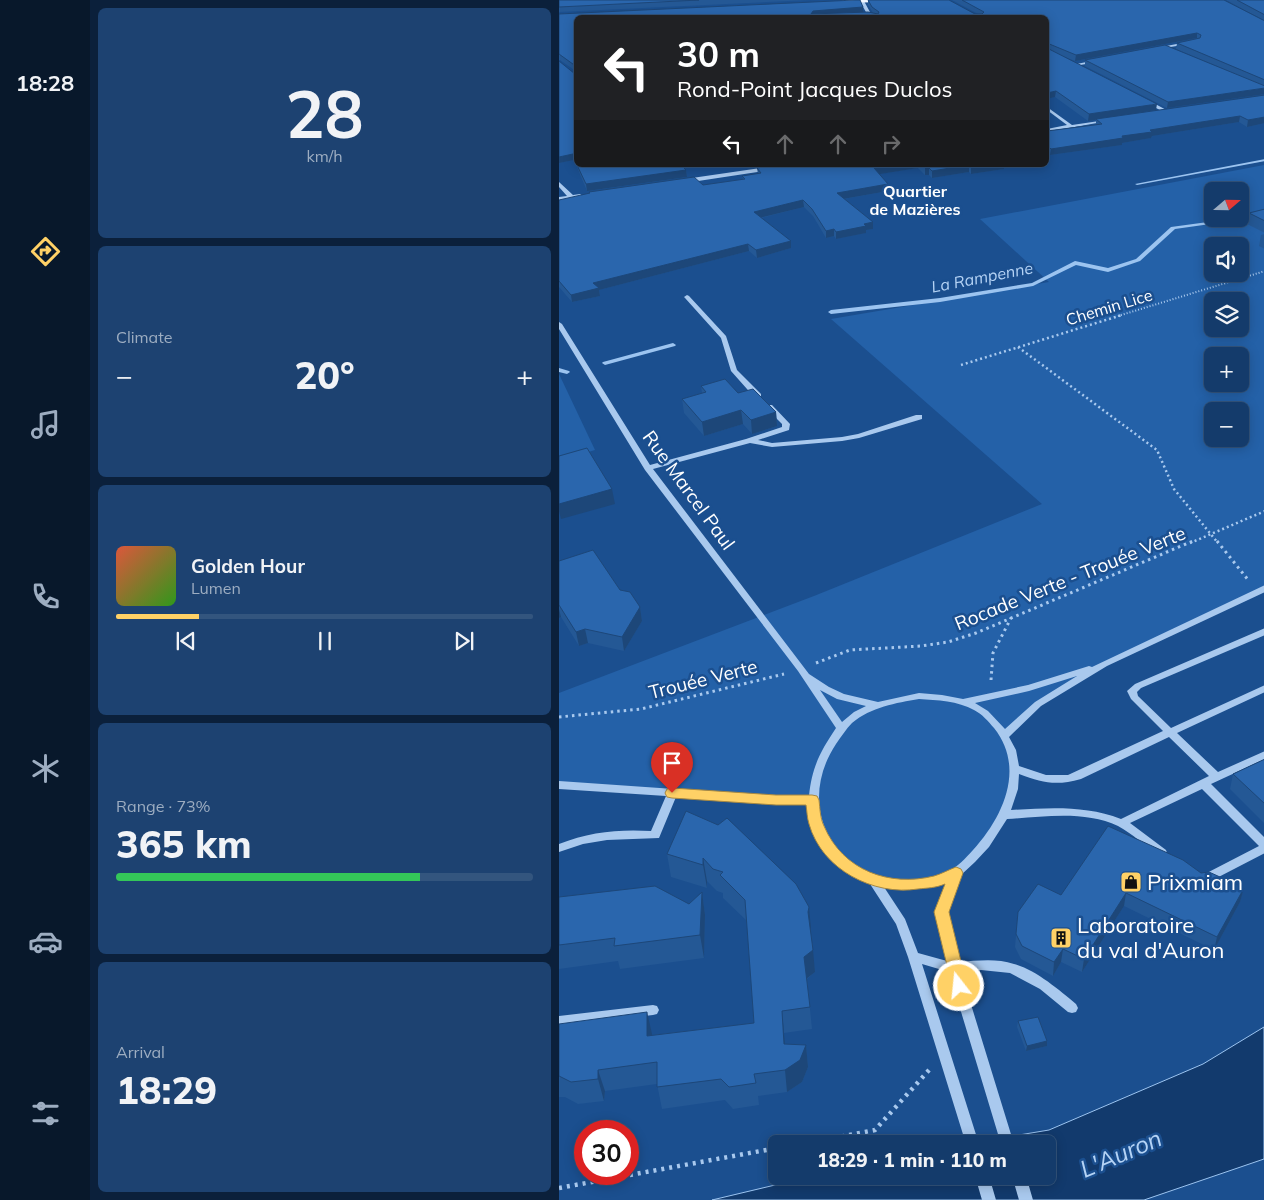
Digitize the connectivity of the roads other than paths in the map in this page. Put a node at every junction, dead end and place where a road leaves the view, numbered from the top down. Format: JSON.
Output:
{"nodes":[{"id":1,"x":885,"y":0,"type":"edge"},
{"id":2,"x":862,"y":1,"type":"edge"},
{"id":3,"x":834,"y":2,"type":"edge"},
{"id":4,"x":860,"y":15,"type":"edge"},
{"id":5,"x":869,"y":15,"type":"joint"},
{"id":6,"x":1197,"y":40,"type":"edge"},
{"id":7,"x":1164,"y":47,"type":"junction"},
{"id":8,"x":1155,"y":49,"type":"edge"},
{"id":9,"x":1173,"y":51,"type":"edge"},
{"id":10,"x":1101,"y":60,"type":"edge"},
{"id":11,"x":1084,"y":70,"type":"edge"},
{"id":12,"x":1144,"y":100,"type":"edge"},
{"id":13,"x":1049,"y":110,"type":"edge"},
{"id":14,"x":1158,"y":114,"type":"edge"},
{"id":15,"x":1110,"y":120,"type":"edge"},
{"id":16,"x":1071,"y":126,"type":"junction"},
{"id":17,"x":1049,"y":130,"type":"edge"},
{"id":18,"x":739,"y":167,"type":"dead end"},
{"id":19,"x":778,"y":167,"type":"edge"},
{"id":20,"x":744,"y":172,"type":"junction"},
{"id":21,"x":677,"y":182,"type":"edge"},
{"id":22,"x":559,"y":184,"type":"edge"},
{"id":23,"x":585,"y":195,"type":"edge"},
{"id":24,"x":571,"y":197,"type":"junction"},
{"id":25,"x":559,"y":199,"type":"edge"},
{"id":26,"x":687,"y":297,"type":"dead end"},
{"id":27,"x":559,"y":324,"type":"edge"},
{"id":28,"x":919,"y":417,"type":"dead end"},
{"id":29,"x":749,"y":440,"type":"junction"},
{"id":30,"x":648,"y":468,"type":"junction"},
{"id":31,"x":1261,"y":590,"type":"edge"},
{"id":32,"x":1264,"y":631,"type":"edge"},
{"id":33,"x":1104,"y":664,"type":"junction"},
{"id":34,"x":801,"y":670,"type":"junction"},
{"id":35,"x":1264,"y":688,"type":"edge"},
{"id":36,"x":963,"y":703,"type":"junction"},
{"id":37,"x":877,"y":705,"type":"junction"},
{"id":38,"x":841,"y":728,"type":"junction"},
{"id":39,"x":1170,"y":732,"type":"junction"},
{"id":40,"x":1004,"y":736,"type":"junction"},
{"id":41,"x":1264,"y":754,"type":"edge"},
{"id":42,"x":1015,"y":769,"type":"junction"},
{"id":43,"x":1216,"y":777,"type":"junction"},
{"id":44,"x":1203,"y":783,"type":"junction"},
{"id":45,"x":559,"y":785,"type":"edge"},
{"id":46,"x":672,"y":793,"type":"junction"},
{"id":47,"x":812,"y":800,"type":"junction"},
{"id":48,"x":1003,"y":815,"type":"junction"},
{"id":49,"x":1121,"y":823,"type":"junction"},
{"id":50,"x":1264,"y":846,"type":"edge"},
{"id":51,"x":559,"y":848,"type":"edge"},
{"id":52,"x":1169,"y":858,"type":"edge"},
{"id":53,"x":956,"y":873,"type":"junction"},
{"id":54,"x":1193,"y":875,"type":"edge"},
{"id":55,"x":875,"y":882,"type":"junction"},
{"id":56,"x":914,"y":957,"type":"junction"},
{"id":57,"x":953,"y":968,"type":"junction"},
{"id":58,"x":1072,"y":1008,"type":"dead end"},
{"id":59,"x":653,"y":1010,"type":"dead end"},
{"id":60,"x":559,"y":1022,"type":"edge"},
{"id":61,"x":971,"y":1135,"type":"edge"},
{"id":62,"x":1006,"y":1135,"type":"edge"},
{"id":63,"x":985,"y":1185,"type":"edge"},
{"id":64,"x":1022,"y":1185,"type":"edge"},
{"id":65,"x":989,"y":1200,"type":"edge"},
{"id":66,"x":1026,"y":1200,"type":"edge"}],
"edges":[{"from":1,"to":2,"type":"main road"},
{"from":2,"to":3,"type":"main road"},
{"from":2,"to":5,"type":"street"},
{"from":4,"to":5,"type":"street"},
{"from":6,"to":7,"type":"street"},
{"from":7,"to":8,"type":"street"},
{"from":7,"to":9,"type":"street"},
{"from":10,"to":11,"type":"street"},
{"from":12,"to":14,"type":"street"},
{"from":13,"to":16,"type":"street"},
{"from":15,"to":16,"type":"street"},
{"from":16,"to":17,"type":"street"},
{"from":18,"to":20,"type":"street"},
{"from":19,"to":20,"type":"street"},
{"from":20,"to":21,"type":"street"},
{"from":22,"to":24,"type":"street"},
{"from":23,"to":24,"type":"street"},
{"from":24,"to":25,"type":"street"},
{"from":26,"to":29,"type":"street"},
{"from":27,"to":30,"type":"street","name":"Rue Marcel Paul"},
{"from":28,"to":29,"type":"street"},
{"from":29,"to":30,"type":"street"},
{"from":30,"to":34,"type":"street","name":"Rue Marcel Paul"},
{"from":31,"to":33,"type":"street"},
{"from":32,"to":39,"type":"street"},
{"from":33,"to":36,"type":"street"},
{"from":33,"to":40,"type":"street"},
{"from":34,"to":37,"type":"street","name":"Rue Marcel Paul"},
{"from":34,"to":38,"type":"street","name":"Rue Marcel Paul"},
{"from":35,"to":39,"type":"street"},
{"from":36,"to":37,"type":"street"},
{"from":36,"to":40,"type":"street"},
{"from":37,"to":38,"type":"street"},
{"from":38,"to":47,"type":"street"},
{"from":39,"to":42,"type":"street"},
{"from":39,"to":43,"type":"street"},
{"from":40,"to":42,"type":"street"},
{"from":41,"to":43,"type":"street"},
{"from":42,"to":48,"type":"street"},
{"from":43,"to":44,"type":"street"},
{"from":44,"to":49,"type":"street"},
{"from":44,"to":50,"type":"street"},
{"from":45,"to":46,"type":"street"},
{"from":46,"to":47,"type":"street"},
{"from":46,"to":51,"type":"street"},
{"from":47,"to":55,"type":"street"},
{"from":48,"to":49,"type":"street"},
{"from":48,"to":53,"type":"street"},
{"from":49,"to":52,"type":"street"},
{"from":50,"to":54,"type":"street"},
{"from":53,"to":55,"type":"street"},
{"from":53,"to":57,"type":"street"},
{"from":55,"to":56,"type":"street"},
{"from":56,"to":57,"type":"street"},
{"from":56,"to":61,"type":"street"},
{"from":57,"to":58,"type":"street"},
{"from":57,"to":62,"type":"street"},
{"from":59,"to":60,"type":"street"},
{"from":63,"to":65,"type":"street"},
{"from":64,"to":66,"type":"street"}]}
